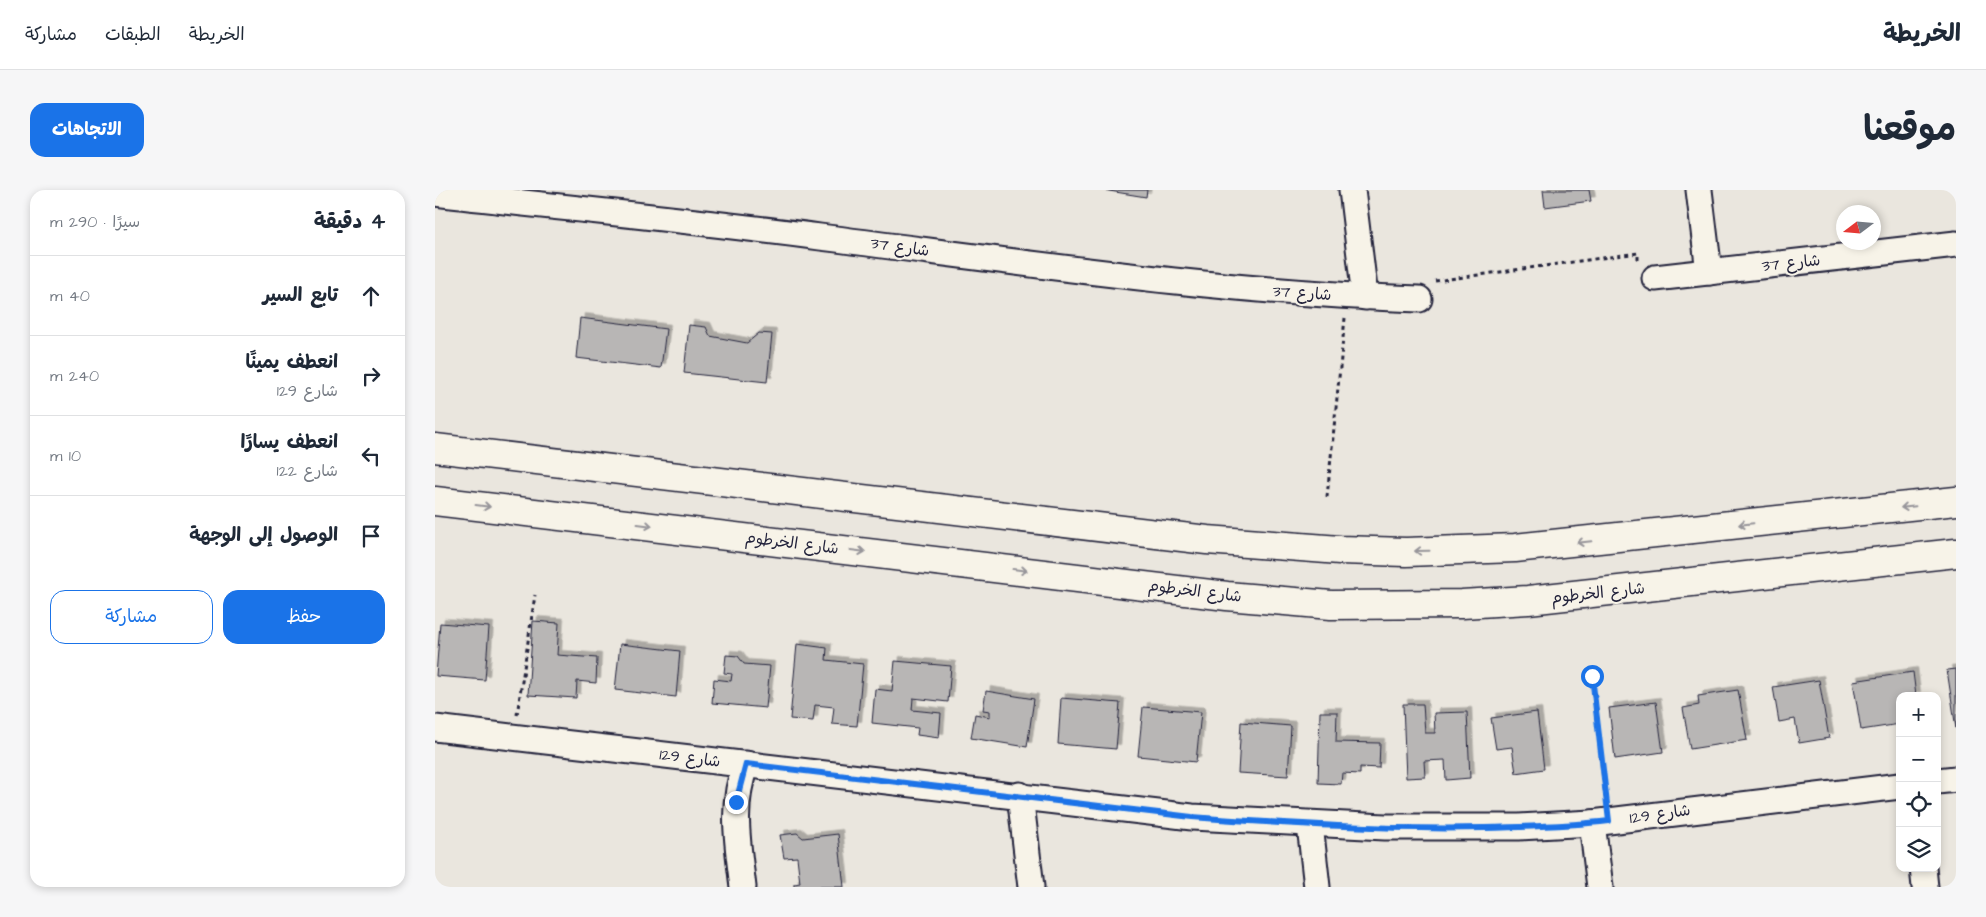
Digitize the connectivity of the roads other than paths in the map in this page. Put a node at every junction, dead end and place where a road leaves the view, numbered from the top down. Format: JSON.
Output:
{"nodes":[{"id":1,"x":1353,"y":190,"type":"edge"},
{"id":2,"x":1699,"y":190,"type":"edge"},
{"id":3,"x":435,"y":192,"type":"edge"},
{"id":4,"x":1956,"y":244,"type":"edge"},
{"id":5,"x":1647,"y":270,"type":"road end"},
{"id":6,"x":1709,"y":272,"type":"junction"},
{"id":7,"x":1425,"y":294,"type":"road end"},
{"id":8,"x":1357,"y":296,"type":"junction"},
{"id":9,"x":435,"y":448,"type":"edge"},
{"id":10,"x":435,"y":501,"type":"edge"},
{"id":11,"x":1956,"y":502,"type":"edge"},
{"id":12,"x":1956,"y":553,"type":"edge"},
{"id":13,"x":435,"y":728,"type":"edge"},
{"id":14,"x":746,"y":764,"type":"junction"},
{"id":15,"x":1956,"y":779,"type":"edge"},
{"id":16,"x":1941,"y":781,"type":"edge"},
{"id":17,"x":1896,"y":786,"type":"edge"},
{"id":18,"x":1020,"y":795,"type":"junction"},
{"id":19,"x":1600,"y":822,"type":"junction"},
{"id":20,"x":1310,"y":824,"type":"junction"},
{"id":21,"x":1923,"y":872,"type":"edge"},
{"id":22,"x":743,"y":887,"type":"edge"},
{"id":23,"x":1031,"y":887,"type":"edge"},
{"id":24,"x":1317,"y":887,"type":"edge"},
{"id":25,"x":1600,"y":887,"type":"edge"},
{"id":26,"x":1925,"y":887,"type":"edge"}],
"edges":[{"from":1,"to":8,"type":"street"},
{"from":2,"to":6,"type":"street"},
{"from":3,"to":8,"type":"street","name":"شارع 37"},
{"from":4,"to":6,"type":"street","name":"شارع 37"},
{"from":5,"to":6,"type":"street","name":"شارع 37"},
{"from":7,"to":8,"type":"street","name":"شارع 37"},
{"from":11,"to":9,"type":"main road","one_way":true},
{"from":10,"to":12,"type":"main road","name":"شارع الخرطوم","one_way":true},
{"from":13,"to":14,"type":"street","name":"شارع 129"},
{"from":14,"to":18,"type":"street","name":"شارع 129"},
{"from":14,"to":22,"type":"street"},
{"from":15,"to":16,"type":"street"},
{"from":17,"to":19,"type":"street","name":"شارع 129"},
{"from":18,"to":20,"type":"street","name":"شارع 129"},
{"from":18,"to":23,"type":"street"},
{"from":19,"to":20,"type":"street","name":"شارع 129"},
{"from":19,"to":25,"type":"street"},
{"from":20,"to":24,"type":"street"},
{"from":21,"to":26,"type":"street"}]}
